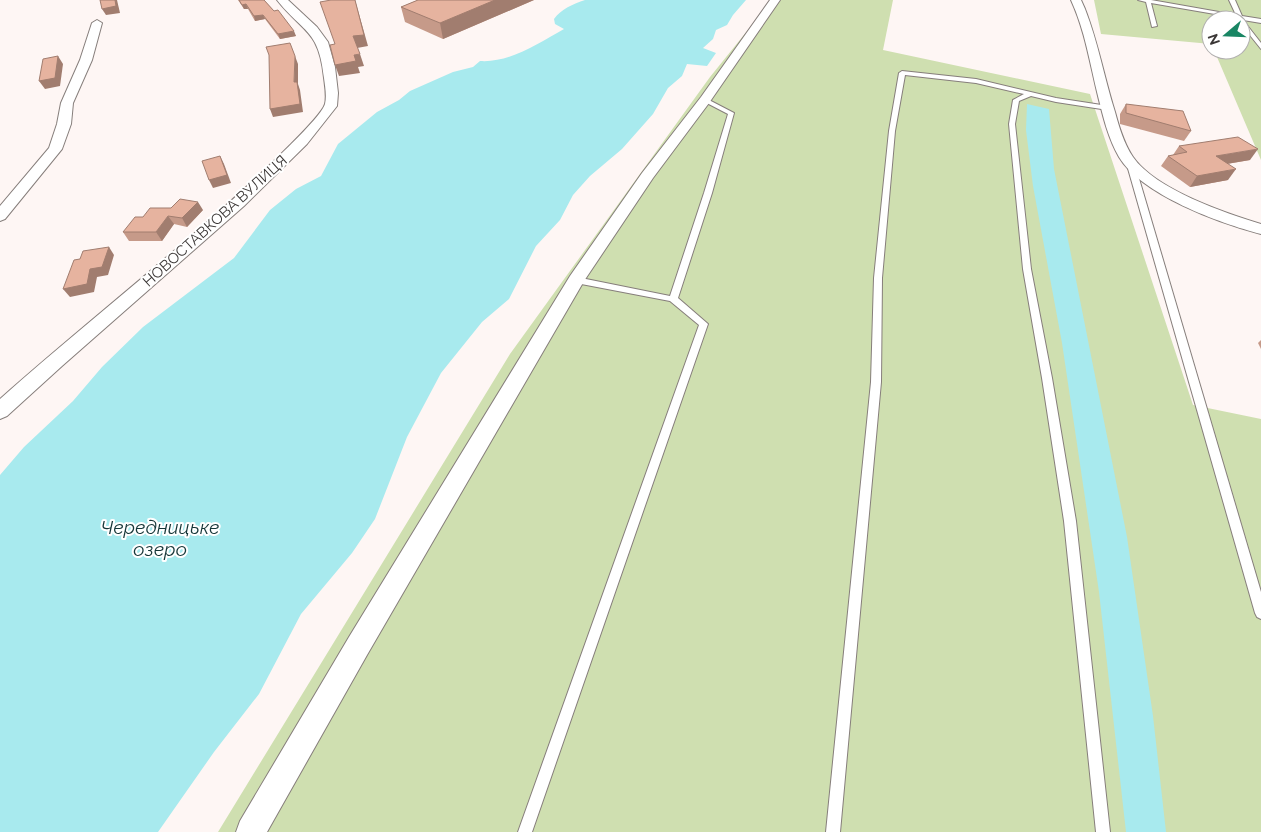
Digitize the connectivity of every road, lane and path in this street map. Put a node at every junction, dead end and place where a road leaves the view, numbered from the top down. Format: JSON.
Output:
{"nodes":[{"id":1,"x":282,"y":0,"type":"edge"},
{"id":2,"x":776,"y":0,"type":"edge"},
{"id":3,"x":1076,"y":0,"type":"edge"},
{"id":4,"x":1141,"y":0,"type":"edge"},
{"id":5,"x":1148,"y":1,"type":"edge"},
{"id":6,"x":1201,"y":11,"type":"edge"},
{"id":7,"x":97,"y":23,"type":"dead end"},
{"id":8,"x":1154,"y":26,"type":"dead end"},
{"id":9,"x":1251,"y":34,"type":"edge"},
{"id":10,"x":1261,"y":47,"type":"edge"},
{"id":11,"x":1031,"y":94,"type":"junction"},
{"id":12,"x":705,"y":100,"type":"junction"},
{"id":13,"x":1108,"y":108,"type":"junction"},
{"id":14,"x":1131,"y":165,"type":"junction"},
{"id":15,"x":0,"y":216,"type":"edge"},
{"id":16,"x":1261,"y":229,"type":"edge"},
{"id":17,"x":576,"y":280,"type":"junction"},
{"id":18,"x":673,"y":299,"type":"junction"},
{"id":19,"x":0,"y":412,"type":"edge"},
{"id":20,"x":1261,"y":613,"type":"edge"},
{"id":21,"x":252,"y":832,"type":"edge"},
{"id":22,"x":525,"y":832,"type":"edge"},
{"id":23,"x":833,"y":832,"type":"edge"},
{"id":24,"x":1103,"y":832,"type":"edge"}],
"edges":[{"from":1,"to":19,"type":"street","name":"НОВОСТАВКОВА ВУЛИЦЯ"},
{"from":2,"to":12,"type":"street"},
{"from":3,"to":13,"type":"street"},
{"from":4,"to":5,"type":"lane"},
{"from":5,"to":6,"type":"lane"},
{"from":5,"to":8,"type":"lane"},
{"from":7,"to":15,"type":"street"},
{"from":9,"to":10,"type":"lane"},
{"from":11,"to":13,"type":"lane"},
{"from":11,"to":23,"type":"lane"},
{"from":11,"to":24,"type":"lane"},
{"from":12,"to":17,"type":"street"},
{"from":12,"to":18,"type":"lane"},
{"from":13,"to":14,"type":"street"},
{"from":14,"to":16,"type":"street"},
{"from":14,"to":20,"type":"lane"},
{"from":17,"to":18,"type":"lane"},
{"from":17,"to":21,"type":"street"},
{"from":18,"to":22,"type":"lane"}]}
